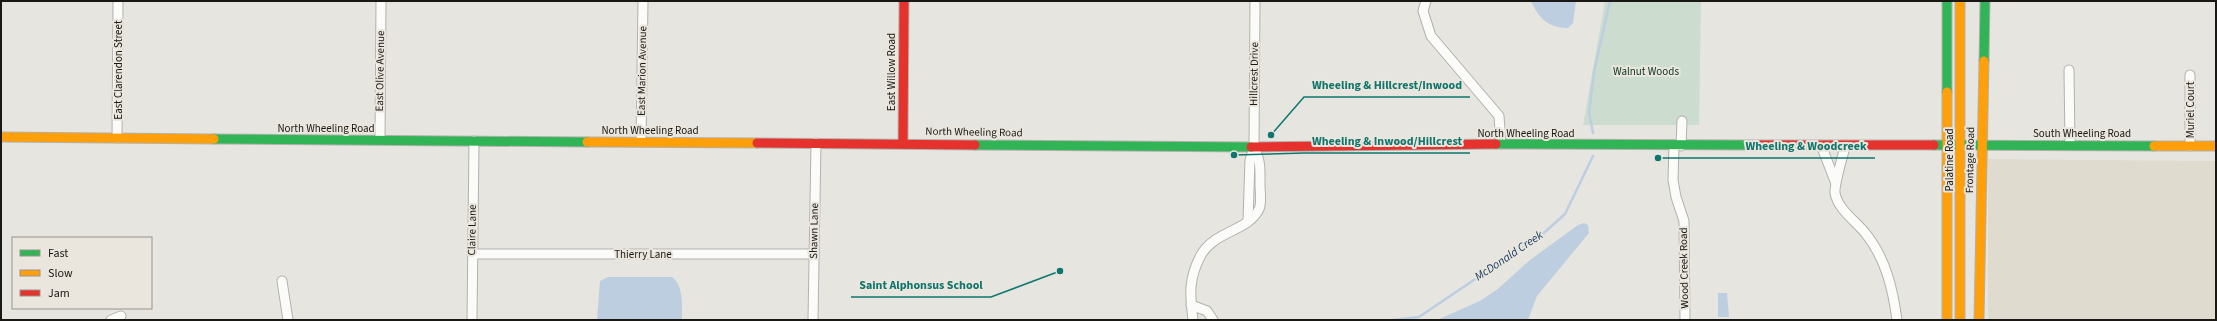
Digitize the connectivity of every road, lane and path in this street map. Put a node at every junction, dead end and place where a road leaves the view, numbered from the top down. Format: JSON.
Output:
{"nodes":[{"id":1,"x":118,"y":1,"type":"edge"},
{"id":2,"x":381,"y":1,"type":"edge"},
{"id":3,"x":643,"y":1,"type":"edge"},
{"id":4,"x":904,"y":1,"type":"edge"},
{"id":5,"x":1255,"y":1,"type":"edge"},
{"id":6,"x":1426,"y":1,"type":"edge"},
{"id":7,"x":1947,"y":1,"type":"edge"},
{"id":8,"x":1960,"y":1,"type":"edge"},
{"id":9,"x":1984,"y":1,"type":"edge"},
{"id":10,"x":2069,"y":70,"type":"dead end"},
{"id":11,"x":2190,"y":75,"type":"dead end"},
{"id":12,"x":1682,"y":121,"type":"dead end"},
{"id":13,"x":1,"y":138,"type":"edge"},
{"id":14,"x":117,"y":138,"type":"junction"},
{"id":15,"x":380,"y":140,"type":"junction"},
{"id":16,"x":474,"y":141,"type":"junction"},
{"id":17,"x":641,"y":142,"type":"junction"},
{"id":18,"x":816,"y":143,"type":"junction"},
{"id":19,"x":903,"y":144,"type":"junction"},
{"id":20,"x":1501,"y":144,"type":"junction"},
{"id":21,"x":1821,"y":145,"type":"junction"},
{"id":22,"x":1846,"y":145,"type":"junction"},
{"id":23,"x":1983,"y":145,"type":"junction"},
{"id":24,"x":2070,"y":145,"type":"junction"},
{"id":25,"x":1677,"y":146,"type":"junction"},
{"id":26,"x":1968,"y":146,"type":"junction"},
{"id":27,"x":2190,"y":146,"type":"junction"},
{"id":28,"x":2216,"y":146,"type":"edge"},
{"id":29,"x":1254,"y":147,"type":"junction"},
{"id":30,"x":1947,"y":147,"type":"junction"},
{"id":31,"x":1835,"y":181,"type":"junction"},
{"id":32,"x":1970,"y":186,"type":"dead end"},
{"id":33,"x":472,"y":254,"type":"junction"},
{"id":34,"x":813,"y":254,"type":"junction"},
{"id":35,"x":282,"y":281,"type":"dead end"},
{"id":36,"x":1191,"y":305,"type":"junction"},
{"id":37,"x":121,"y":316,"type":"dead end"},
{"id":38,"x":111,"y":320,"type":"edge"},
{"id":39,"x":288,"y":320,"type":"edge"},
{"id":40,"x":472,"y":320,"type":"edge"},
{"id":41,"x":813,"y":320,"type":"edge"},
{"id":42,"x":1192,"y":320,"type":"edge"},
{"id":43,"x":1213,"y":320,"type":"edge"},
{"id":44,"x":1685,"y":320,"type":"edge"},
{"id":45,"x":1897,"y":320,"type":"edge"},
{"id":46,"x":1947,"y":320,"type":"edge"},
{"id":47,"x":1960,"y":320,"type":"edge"},
{"id":48,"x":1969,"y":320,"type":"edge"},
{"id":49,"x":1979,"y":320,"type":"edge"}],
"edges":[{"from":1,"to":14,"type":"street","name":"East Clarendon Street"},
{"from":2,"to":15,"type":"street","name":"East Olive Avenue"},
{"from":3,"to":17,"type":"street","name":"East Marion Avenue"},
{"from":4,"to":19,"type":"main road","name":"East Willow Road"},
{"from":5,"to":29,"type":"street","name":"Hillcrest Drive"},
{"from":6,"to":20,"type":"street"},
{"from":7,"to":30,"type":"main road","name":"Frontage Road"},
{"from":8,"to":26,"type":"main road","name":"Palatine Road"},
{"from":9,"to":23,"type":"main road","name":"Frontage Road"},
{"from":10,"to":24,"type":"street"},
{"from":11,"to":27,"type":"street","name":"Muriel Court"},
{"from":12,"to":25,"type":"street","name":"Wood Creek Road"},
{"from":13,"to":14,"type":"main road","name":"North Wheeling Road"},
{"from":14,"to":15,"type":"main road","name":"North Wheeling Road"},
{"from":15,"to":16,"type":"main road","name":"North Wheeling Road"},
{"from":16,"to":17,"type":"main road","name":"North Wheeling Road"},
{"from":16,"to":33,"type":"street","name":"Claire Lane"},
{"from":17,"to":18,"type":"main road","name":"North Wheeling Road"},
{"from":18,"to":19,"type":"main road","name":"North Wheeling Road"},
{"from":18,"to":34,"type":"street","name":"Shawn Lane"},
{"from":19,"to":29,"type":"main road","name":"North Wheeling Road"},
{"from":20,"to":25,"type":"main road","name":"North Wheeling Road"},
{"from":20,"to":29,"type":"main road","name":"North Wheeling Road"},
{"from":21,"to":22,"type":"main road","name":"North Wheeling Road"},
{"from":21,"to":25,"type":"main road","name":"North Wheeling Road"},
{"from":21,"to":31,"type":"street"},
{"from":22,"to":30,"type":"main road","name":"North Wheeling Road"},
{"from":22,"to":31,"type":"street"},
{"from":23,"to":24,"type":"main road","name":"South Wheeling Road"},
{"from":23,"to":26,"type":"main road","name":"South Wheeling Road"},
{"from":23,"to":49,"type":"main road","name":"Frontage Road"},
{"from":24,"to":27,"type":"main road","name":"South Wheeling Road"},
{"from":25,"to":44,"type":"street","name":"Wood Creek Road"},
{"from":26,"to":30,"type":"main road","name":"South Wheeling Road"},
{"from":26,"to":47,"type":"main road","name":"Palatine Road"},
{"from":27,"to":28,"type":"main road","name":"South Wheeling Road"},
{"from":29,"to":36,"type":"street","name":"Hillcrest Drive"},
{"from":30,"to":46,"type":"main road","name":"Frontage Road"},
{"from":31,"to":45,"type":"street"},
{"from":32,"to":48,"type":"main road","name":"Palatine Road"},
{"from":33,"to":34,"type":"street","name":"Thierry Lane"},
{"from":33,"to":40,"type":"street","name":"Claire Lane"},
{"from":34,"to":41,"type":"street","name":"Shawn Lane"},
{"from":35,"to":39,"type":"street"},
{"from":36,"to":42,"type":"street"},
{"from":36,"to":43,"type":"street"},
{"from":37,"to":38,"type":"street"}]}
